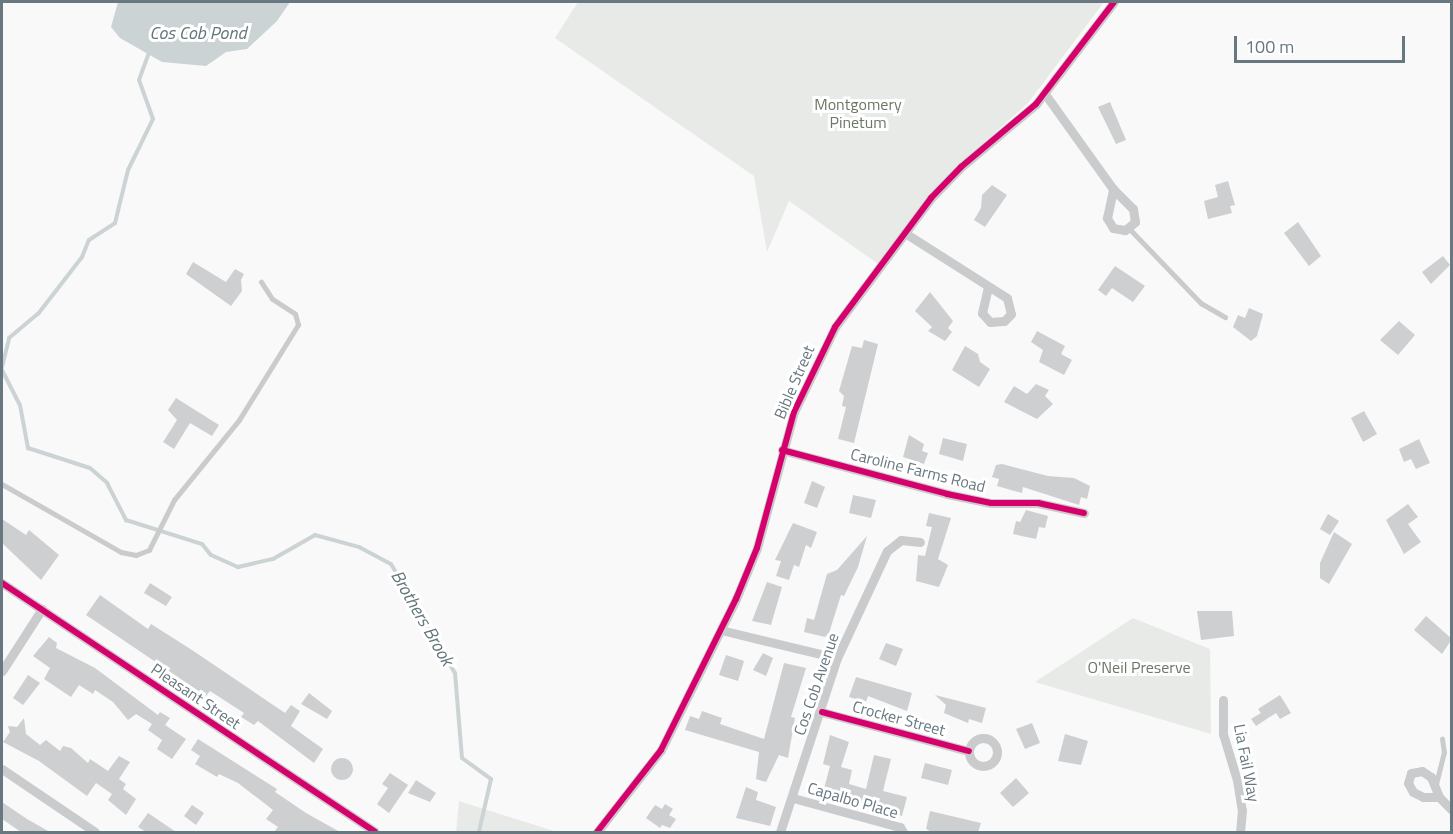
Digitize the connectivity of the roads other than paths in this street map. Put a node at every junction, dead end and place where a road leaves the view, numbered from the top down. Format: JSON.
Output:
{"nodes":[{"id":1,"x":1114,"y":2,"type":"edge"},
{"id":2,"x":1045,"y":94,"type":"junction"},
{"id":3,"x":1113,"y":189,"type":"junction"},
{"id":4,"x":1129,"y":228,"type":"junction"},
{"id":5,"x":905,"y":233,"type":"junction"},
{"id":6,"x":261,"y":282,"type":"dead end"},
{"id":7,"x":988,"y":286,"type":"dead end"},
{"id":8,"x":1224,"y":317,"type":"dead end"},
{"id":9,"x":782,"y":450,"type":"junction"},
{"id":10,"x":2,"y":484,"type":"edge"},
{"id":11,"x":1084,"y":513,"type":"dead end"},
{"id":12,"x":920,"y":542,"type":"dead end"},
{"id":13,"x":2,"y":583,"type":"edge"},
{"id":14,"x":42,"y":609,"type":"junction"},
{"id":15,"x":721,"y":630,"type":"junction"},
{"id":16,"x":837,"y":658,"type":"junction"},
{"id":17,"x":2,"y":671,"type":"edge"},
{"id":18,"x":1222,"y":700,"type":"dead end"},
{"id":19,"x":822,"y":712,"type":"junction"},
{"id":20,"x":1442,"y":739,"type":"dead end"},
{"id":21,"x":969,"y":751,"type":"dead end"},
{"id":22,"x":2,"y":769,"type":"edge"},
{"id":23,"x":1436,"y":784,"type":"junction"},
{"id":24,"x":1439,"y":797,"type":"junction"},
{"id":25,"x":793,"y":798,"type":"junction"},
{"id":26,"x":1452,"y":810,"type":"edge"},
{"id":27,"x":95,"y":832,"type":"edge"},
{"id":28,"x":375,"y":832,"type":"edge"},
{"id":29,"x":597,"y":832,"type":"edge"},
{"id":30,"x":780,"y":832,"type":"edge"},
{"id":31,"x":903,"y":832,"type":"edge"},
{"id":32,"x":1240,"y":832,"type":"edge"}],
"edges":[{"from":1,"to":2,"type":"street","name":"Bible Street"},
{"from":2,"to":3,"type":"street"},
{"from":2,"to":5,"type":"street","name":"Bible Street"},
{"from":3,"to":4,"type":"street"},
{"from":3,"to":4,"type":"street"},
{"from":4,"to":8,"type":"lane"},
{"from":5,"to":7,"type":"street"},
{"from":5,"to":9,"type":"street","name":"Bible Street"},
{"from":6,"to":10,"type":"lane"},
{"from":9,"to":11,"type":"street","name":"Caroline Farms Road"},
{"from":9,"to":15,"type":"street","name":"Bible Street"},
{"from":12,"to":16,"type":"street","name":"Cos Cob Avenue"},
{"from":13,"to":14,"type":"street","name":"Pleasant Street"},
{"from":14,"to":17,"type":"street"},
{"from":14,"to":28,"type":"street","name":"Pleasant Street"},
{"from":15,"to":16,"type":"street"},
{"from":15,"to":29,"type":"street","name":"Bible Street"},
{"from":16,"to":19,"type":"street","name":"Cos Cob Avenue"},
{"from":18,"to":32,"type":"street","name":"Lia Fail Way"},
{"from":19,"to":21,"type":"street","name":"Crocker Street"},
{"from":19,"to":25,"type":"street","name":"Cos Cob Avenue"},
{"from":20,"to":23,"type":"lane"},
{"from":22,"to":27,"type":"street"},
{"from":23,"to":24,"type":"street"},
{"from":23,"to":24,"type":"street"},
{"from":24,"to":26,"type":"street"},
{"from":25,"to":30,"type":"street","name":"Cos Cob Avenue"},
{"from":25,"to":31,"type":"street","name":"Capalbo Place"}]}
